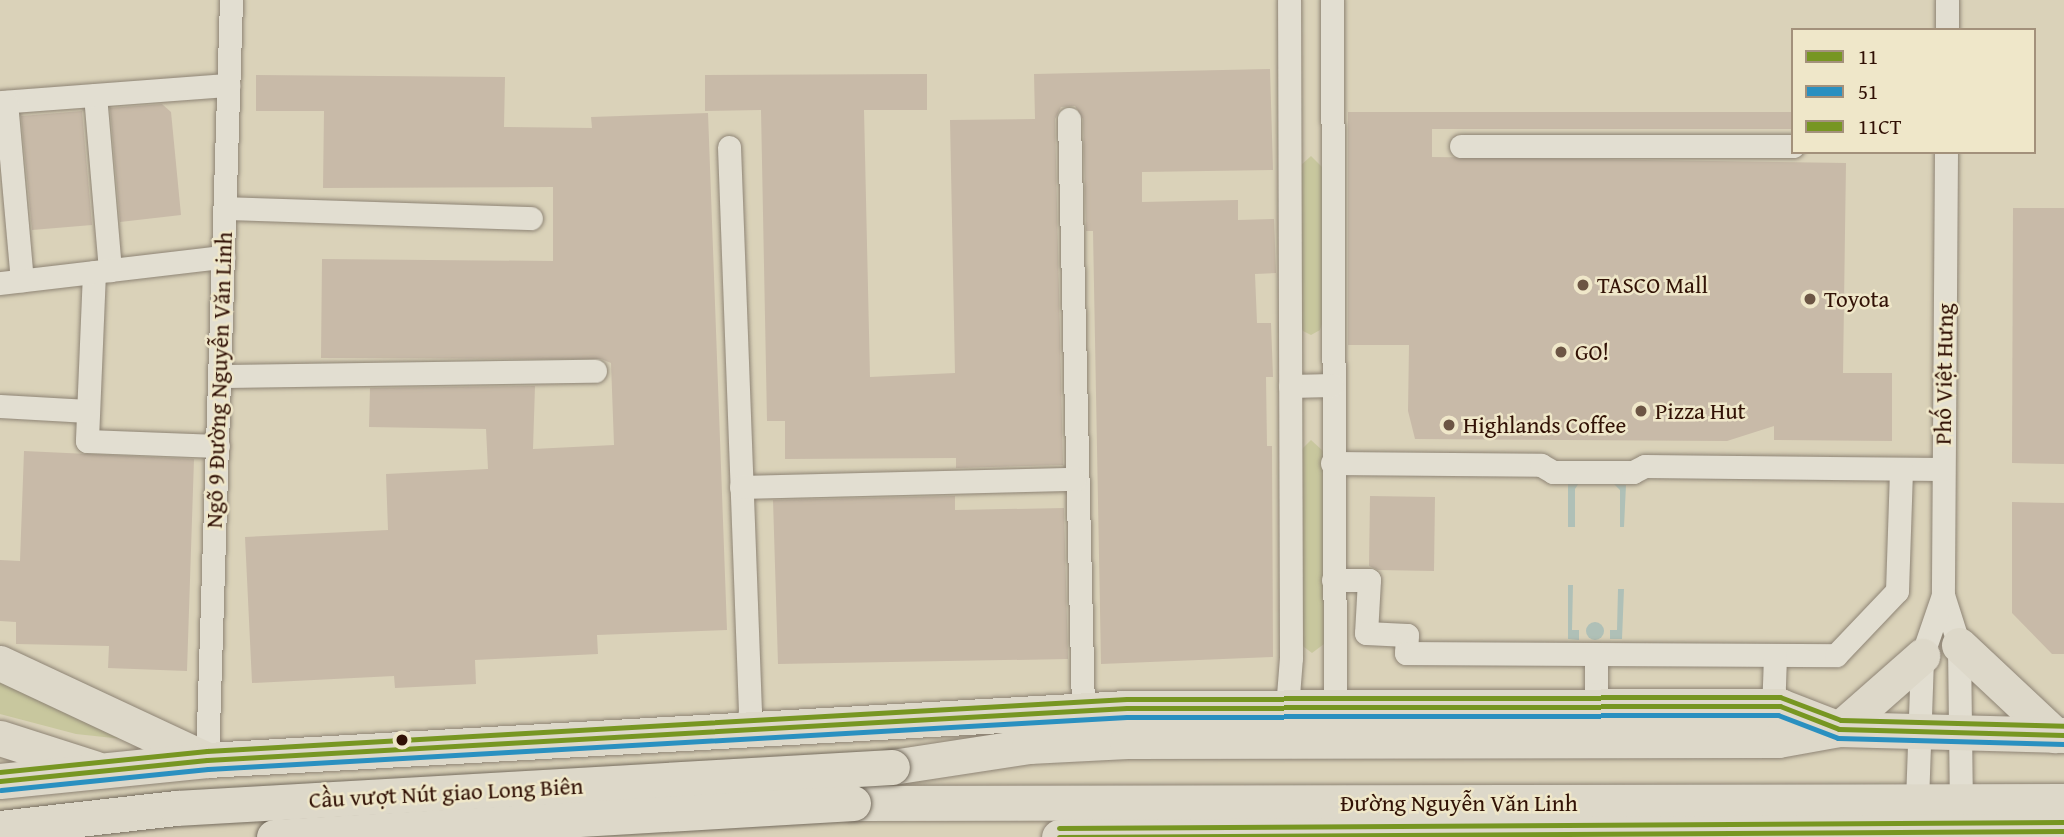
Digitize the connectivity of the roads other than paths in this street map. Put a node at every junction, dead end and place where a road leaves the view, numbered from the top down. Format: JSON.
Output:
{"nodes":[{"id":1,"x":231,"y":0,"type":"edge"},
{"id":2,"x":1289,"y":0,"type":"edge"},
{"id":3,"x":1332,"y":0,"type":"edge"},
{"id":4,"x":1947,"y":0,"type":"edge"},
{"id":5,"x":1947,"y":28,"type":"edge"},
{"id":6,"x":228,"y":85,"type":"junction"},
{"id":7,"x":95,"y":95,"type":"junction"},
{"id":8,"x":3,"y":102,"type":"edge"},
{"id":9,"x":1069,"y":119,"type":"dead end"},
{"id":10,"x":1461,"y":146,"type":"dead end"},
{"id":11,"x":1791,"y":146,"type":"edge"},
{"id":12,"x":729,"y":147,"type":"dead end"},
{"id":13,"x":1946,"y":154,"type":"edge"},
{"id":14,"x":225,"y":208,"type":"junction"},
{"id":15,"x":531,"y":218,"type":"dead end"},
{"id":16,"x":223,"y":257,"type":"junction"},
{"id":17,"x":102,"y":271,"type":"junction"},
{"id":18,"x":11,"y":281,"type":"edge"},
{"id":19,"x":595,"y":371,"type":"dead end"},
{"id":20,"x":220,"y":376,"type":"junction"},
{"id":21,"x":1332,"y":385,"type":"junction"},
{"id":22,"x":1290,"y":386,"type":"junction"},
{"id":23,"x":0,"y":406,"type":"edge"},
{"id":24,"x":88,"y":411,"type":"junction"},
{"id":25,"x":218,"y":446,"type":"junction"},
{"id":26,"x":1332,"y":463,"type":"junction"},
{"id":27,"x":1901,"y":469,"type":"junction"},
{"id":28,"x":1943,"y":469,"type":"junction"},
{"id":29,"x":1075,"y":479,"type":"junction"},
{"id":30,"x":741,"y":487,"type":"junction"},
{"id":31,"x":1333,"y":580,"type":"junction"},
{"id":32,"x":1944,"y":595,"type":"junction"},
{"id":33,"x":1959,"y":645,"type":"junction"},
{"id":34,"x":1596,"y":654,"type":"junction"},
{"id":35,"x":1775,"y":656,"type":"junction"},
{"id":36,"x":1922,"y":656,"type":"junction"},
{"id":37,"x":0,"y":663,"type":"edge"},
{"id":38,"x":1780,"y":706,"type":"junction"},
{"id":39,"x":1604,"y":707,"type":"junction"},
{"id":40,"x":1083,"y":710,"type":"junction"},
{"id":41,"x":885,"y":720,"type":"junction"},
{"id":42,"x":1286,"y":724,"type":"junction"},
{"id":43,"x":1335,"y":724,"type":"junction"},
{"id":44,"x":746,"y":728,"type":"junction"},
{"id":45,"x":1839,"y":729,"type":"junction"},
{"id":46,"x":1919,"y":730,"type":"junction"},
{"id":47,"x":1960,"y":731,"type":"junction"},
{"id":48,"x":2060,"y":735,"type":"edge"},
{"id":49,"x":0,"y":738,"type":"edge"},
{"id":50,"x":1029,"y":746,"type":"junction"},
{"id":51,"x":207,"y":760,"type":"junction"},
{"id":52,"x":111,"y":769,"type":"junction"},
{"id":53,"x":0,"y":781,"type":"edge"},
{"id":54,"x":2064,"y":801,"type":"edge"},
{"id":55,"x":1917,"y":802,"type":"junction"},
{"id":56,"x":1961,"y":802,"type":"junction"},
{"id":57,"x":853,"y":803,"type":"joint"},
{"id":58,"x":1581,"y":818,"type":"junction"},
{"id":59,"x":0,"y":828,"type":"edge"},
{"id":60,"x":2064,"y":831,"type":"edge"},
{"id":61,"x":76,"y":837,"type":"edge"},
{"id":62,"x":274,"y":837,"type":"edge"},
{"id":63,"x":1059,"y":837,"type":"edge"}],
"edges":[{"from":1,"to":6,"type":"street","name":"Ngõ 9 Đường Nguyễn Văn Linh"},
{"from":2,"to":22,"type":"street"},
{"from":3,"to":21,"type":"street"},
{"from":4,"to":5,"type":"street"},
{"from":6,"to":7,"type":"street"},
{"from":6,"to":14,"type":"street","name":"Ngõ 9 Đường Nguyễn Văn Linh"},
{"from":7,"to":8,"type":"street"},
{"from":7,"to":17,"type":"street"},
{"from":8,"to":18,"type":"street"},
{"from":9,"to":29,"type":"street"},
{"from":10,"to":11,"type":"street"},
{"from":12,"to":30,"type":"street"},
{"from":13,"to":28,"type":"street","name":"Phố Việt Hưng"},
{"from":14,"to":15,"type":"street"},
{"from":14,"to":16,"type":"street","name":"Ngõ 9 Đường Nguyễn Văn Linh"},
{"from":16,"to":17,"type":"street"},
{"from":16,"to":20,"type":"street","name":"Ngõ 9 Đường Nguyễn Văn Linh"},
{"from":17,"to":18,"type":"street"},
{"from":17,"to":24,"type":"street"},
{"from":19,"to":20,"type":"street"},
{"from":20,"to":25,"type":"street","name":"Ngõ 9 Đường Nguyễn Văn Linh"},
{"from":21,"to":22,"type":"street"},
{"from":21,"to":26,"type":"street"},
{"from":22,"to":42,"type":"street"},
{"from":23,"to":24,"type":"street"},
{"from":24,"to":25,"type":"street"},
{"from":25,"to":51,"type":"street","name":"Ngõ 9 Đường Nguyễn Văn Linh"},
{"from":26,"to":27,"type":"street"},
{"from":26,"to":31,"type":"street"},
{"from":27,"to":28,"type":"street"},
{"from":27,"to":35,"type":"street"},
{"from":28,"to":32,"type":"street","name":"Phố Việt Hưng"},
{"from":29,"to":30,"type":"street"},
{"from":29,"to":40,"type":"street"},
{"from":30,"to":44,"type":"street"},
{"from":31,"to":34,"type":"street"},
{"from":31,"to":43,"type":"street"},
{"from":32,"to":33,"type":"street","name":"Phố Việt Hưng"},
{"from":32,"to":36,"type":"street","name":"Phố Việt Hưng"},
{"from":33,"to":47,"type":"street","name":"Phố Việt Hưng"},
{"from":33,"to":48,"type":"highway"},
{"from":34,"to":35,"type":"street"},
{"from":34,"to":39,"type":"street"},
{"from":35,"to":38,"type":"street"},
{"from":36,"to":45,"type":"highway"},
{"from":36,"to":46,"type":"street","name":"Phố Việt Hưng"},
{"from":37,"to":51,"type":"highway"},
{"from":38,"to":39,"type":"highway"},
{"from":38,"to":45,"type":"highway"},
{"from":39,"to":43,"type":"highway"},
{"from":40,"to":41,"type":"highway"},
{"from":40,"to":42,"type":"highway"},
{"from":41,"to":44,"type":"highway"},
{"from":41,"to":50,"type":"highway"},
{"from":42,"to":43,"type":"highway"},
{"from":42,"to":50,"type":"highway"},
{"from":43,"to":45,"type":"highway"},
{"from":44,"to":51,"type":"highway"},
{"from":45,"to":46,"type":"highway"},
{"from":46,"to":47,"type":"highway"},
{"from":46,"to":55,"type":"street","name":"Phố Việt Hưng"},
{"from":47,"to":48,"type":"highway"},
{"from":47,"to":56,"type":"street","name":"Phố Việt Hưng"},
{"from":49,"to":52,"type":"highway"},
{"from":50,"to":59,"type":"highway","name":"Cầu vượt Nút giao Long Biên","bridge":true},
{"from":51,"to":52,"type":"highway"},
{"from":52,"to":53,"type":"highway"},
{"from":52,"to":61,"type":"highway"},
{"from":54,"to":56,"type":"highway","name":"Đường Nguyễn Văn Linh"},
{"from":55,"to":56,"type":"highway","name":"Đường Nguyễn Văn Linh"},
{"from":55,"to":58,"type":"highway","name":"Đường Nguyễn Văn Linh"},
{"from":57,"to":58,"type":"highway","name":"Đường Nguyễn Văn Linh"},
{"from":57,"to":62,"type":"highway","name":"Cầu vượt Nút giao Long Biên","bridge":true},
{"from":58,"to":60,"type":"highway","name":"Đường Nguyễn Văn Linh"},
{"from":58,"to":63,"type":"highway","name":"Đường Nguyễn Văn Linh"}]}
